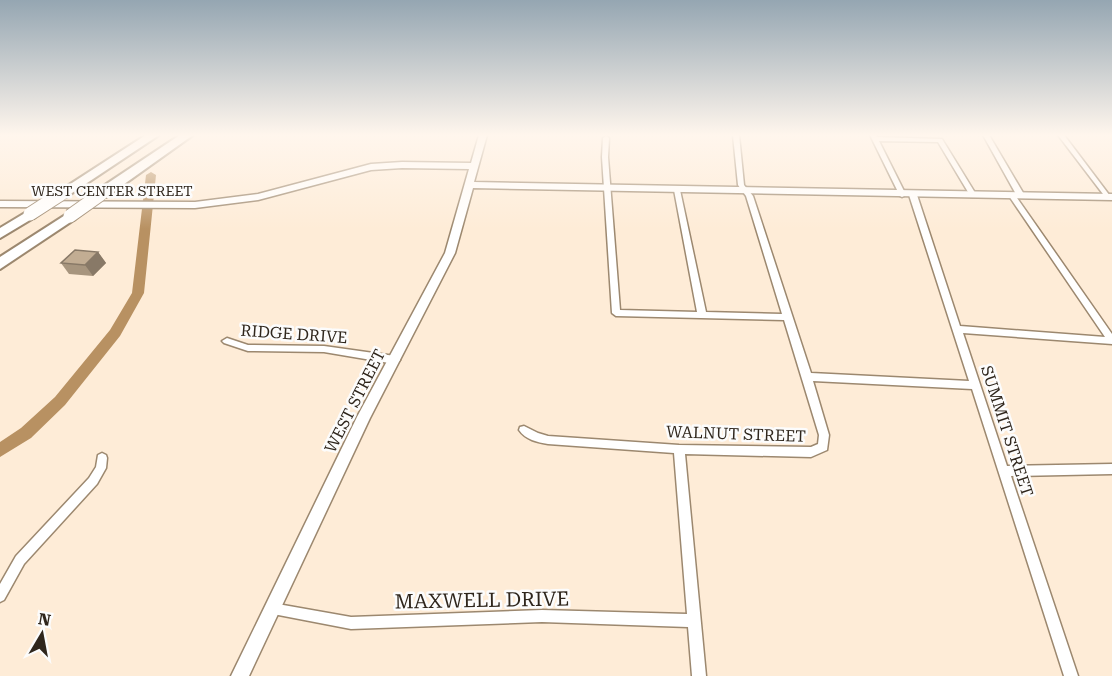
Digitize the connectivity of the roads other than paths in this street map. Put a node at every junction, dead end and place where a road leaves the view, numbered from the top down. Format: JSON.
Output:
{"nodes":[{"id":1,"x":472,"y":166,"type":"edge"},
{"id":2,"x":104,"y":167,"type":"edge"},
{"id":3,"x":141,"y":167,"type":"edge"},
{"id":4,"x":377,"y":167,"type":"edge"},
{"id":5,"x":606,"y":167,"type":"edge"},
{"id":6,"x":739,"y":167,"type":"edge"},
{"id":7,"x":888,"y":167,"type":"edge"},
{"id":8,"x":956,"y":167,"type":"edge"},
{"id":9,"x":1002,"y":167,"type":"edge"},
{"id":10,"x":1086,"y":167,"type":"edge"},
{"id":11,"x":468,"y":185,"type":"junction"},
{"id":12,"x":609,"y":189,"type":"junction"},
{"id":13,"x":677,"y":190,"type":"junction"},
{"id":14,"x":746,"y":190,"type":"junction"},
{"id":15,"x":902,"y":195,"type":"junction"},
{"id":16,"x":913,"y":195,"type":"junction"},
{"id":17,"x":973,"y":196,"type":"junction"},
{"id":18,"x":1017,"y":196,"type":"junction"},
{"id":19,"x":1110,"y":197,"type":"edge"},
{"id":20,"x":0,"y":204,"type":"edge"},
{"id":21,"x":0,"y":234,"type":"edge"},
{"id":22,"x":0,"y":264,"type":"edge"},
{"id":23,"x":702,"y":315,"type":"junction"},
{"id":24,"x":788,"y":317,"type":"junction"},
{"id":25,"x":957,"y":329,"type":"junction"},
{"id":26,"x":227,"y":341,"type":"dead end"},
{"id":27,"x":1112,"y":341,"type":"edge"},
{"id":28,"x":395,"y":360,"type":"junction"},
{"id":29,"x":807,"y":377,"type":"junction"},
{"id":30,"x":976,"y":385,"type":"junction"},
{"id":31,"x":524,"y":430,"type":"dead end"},
{"id":32,"x":679,"y":448,"type":"junction"},
{"id":33,"x":102,"y":458,"type":"dead end"},
{"id":34,"x":1112,"y":469,"type":"edge"},
{"id":35,"x":1005,"y":471,"type":"junction"},
{"id":36,"x":0,"y":596,"type":"edge"},
{"id":37,"x":272,"y":609,"type":"junction"},
{"id":38,"x":694,"y":621,"type":"junction"},
{"id":39,"x":240,"y":676,"type":"edge"},
{"id":40,"x":699,"y":676,"type":"edge"},
{"id":41,"x":1071,"y":676,"type":"edge"}],
"edges":[{"from":1,"to":11,"type":"street","name":"WEST STREET"},
{"from":2,"to":21,"type":"highway","bridge":true},
{"from":3,"to":22,"type":"highway","bridge":true},
{"from":4,"to":20,"type":"street","name":"WEST CENTER STREET"},
{"from":5,"to":12,"type":"street"},
{"from":6,"to":14,"type":"street","name":"WALNUT STREET"},
{"from":7,"to":15,"type":"street"},
{"from":8,"to":17,"type":"street"},
{"from":9,"to":18,"type":"street"},
{"from":10,"to":19,"type":"street"},
{"from":11,"to":12,"type":"street"},
{"from":11,"to":28,"type":"street","name":"WEST STREET"},
{"from":12,"to":13,"type":"street"},
{"from":12,"to":23,"type":"street"},
{"from":13,"to":14,"type":"street"},
{"from":13,"to":23,"type":"street"},
{"from":14,"to":15,"type":"street"},
{"from":14,"to":24,"type":"street","name":"WALNUT STREET"},
{"from":15,"to":16,"type":"street"},
{"from":16,"to":17,"type":"street"},
{"from":16,"to":25,"type":"street","name":"SUMMIT STREET"},
{"from":17,"to":18,"type":"street"},
{"from":18,"to":19,"type":"street"},
{"from":18,"to":27,"type":"street"},
{"from":23,"to":24,"type":"street"},
{"from":24,"to":29,"type":"street","name":"WALNUT STREET"},
{"from":25,"to":27,"type":"street"},
{"from":25,"to":30,"type":"street","name":"SUMMIT STREET"},
{"from":26,"to":28,"type":"street","name":"RIDGE DRIVE"},
{"from":28,"to":37,"type":"street","name":"WEST STREET"},
{"from":29,"to":30,"type":"street"},
{"from":29,"to":32,"type":"street","name":"WALNUT STREET"},
{"from":30,"to":35,"type":"street","name":"SUMMIT STREET"},
{"from":31,"to":32,"type":"street","name":"WALNUT STREET"},
{"from":32,"to":38,"type":"street"},
{"from":33,"to":36,"type":"street"},
{"from":34,"to":35,"type":"street"},
{"from":35,"to":41,"type":"street","name":"SUMMIT STREET"},
{"from":37,"to":38,"type":"street","name":"MAXWELL DRIVE"},
{"from":37,"to":39,"type":"street","name":"WEST STREET"},
{"from":38,"to":40,"type":"street"}]}
